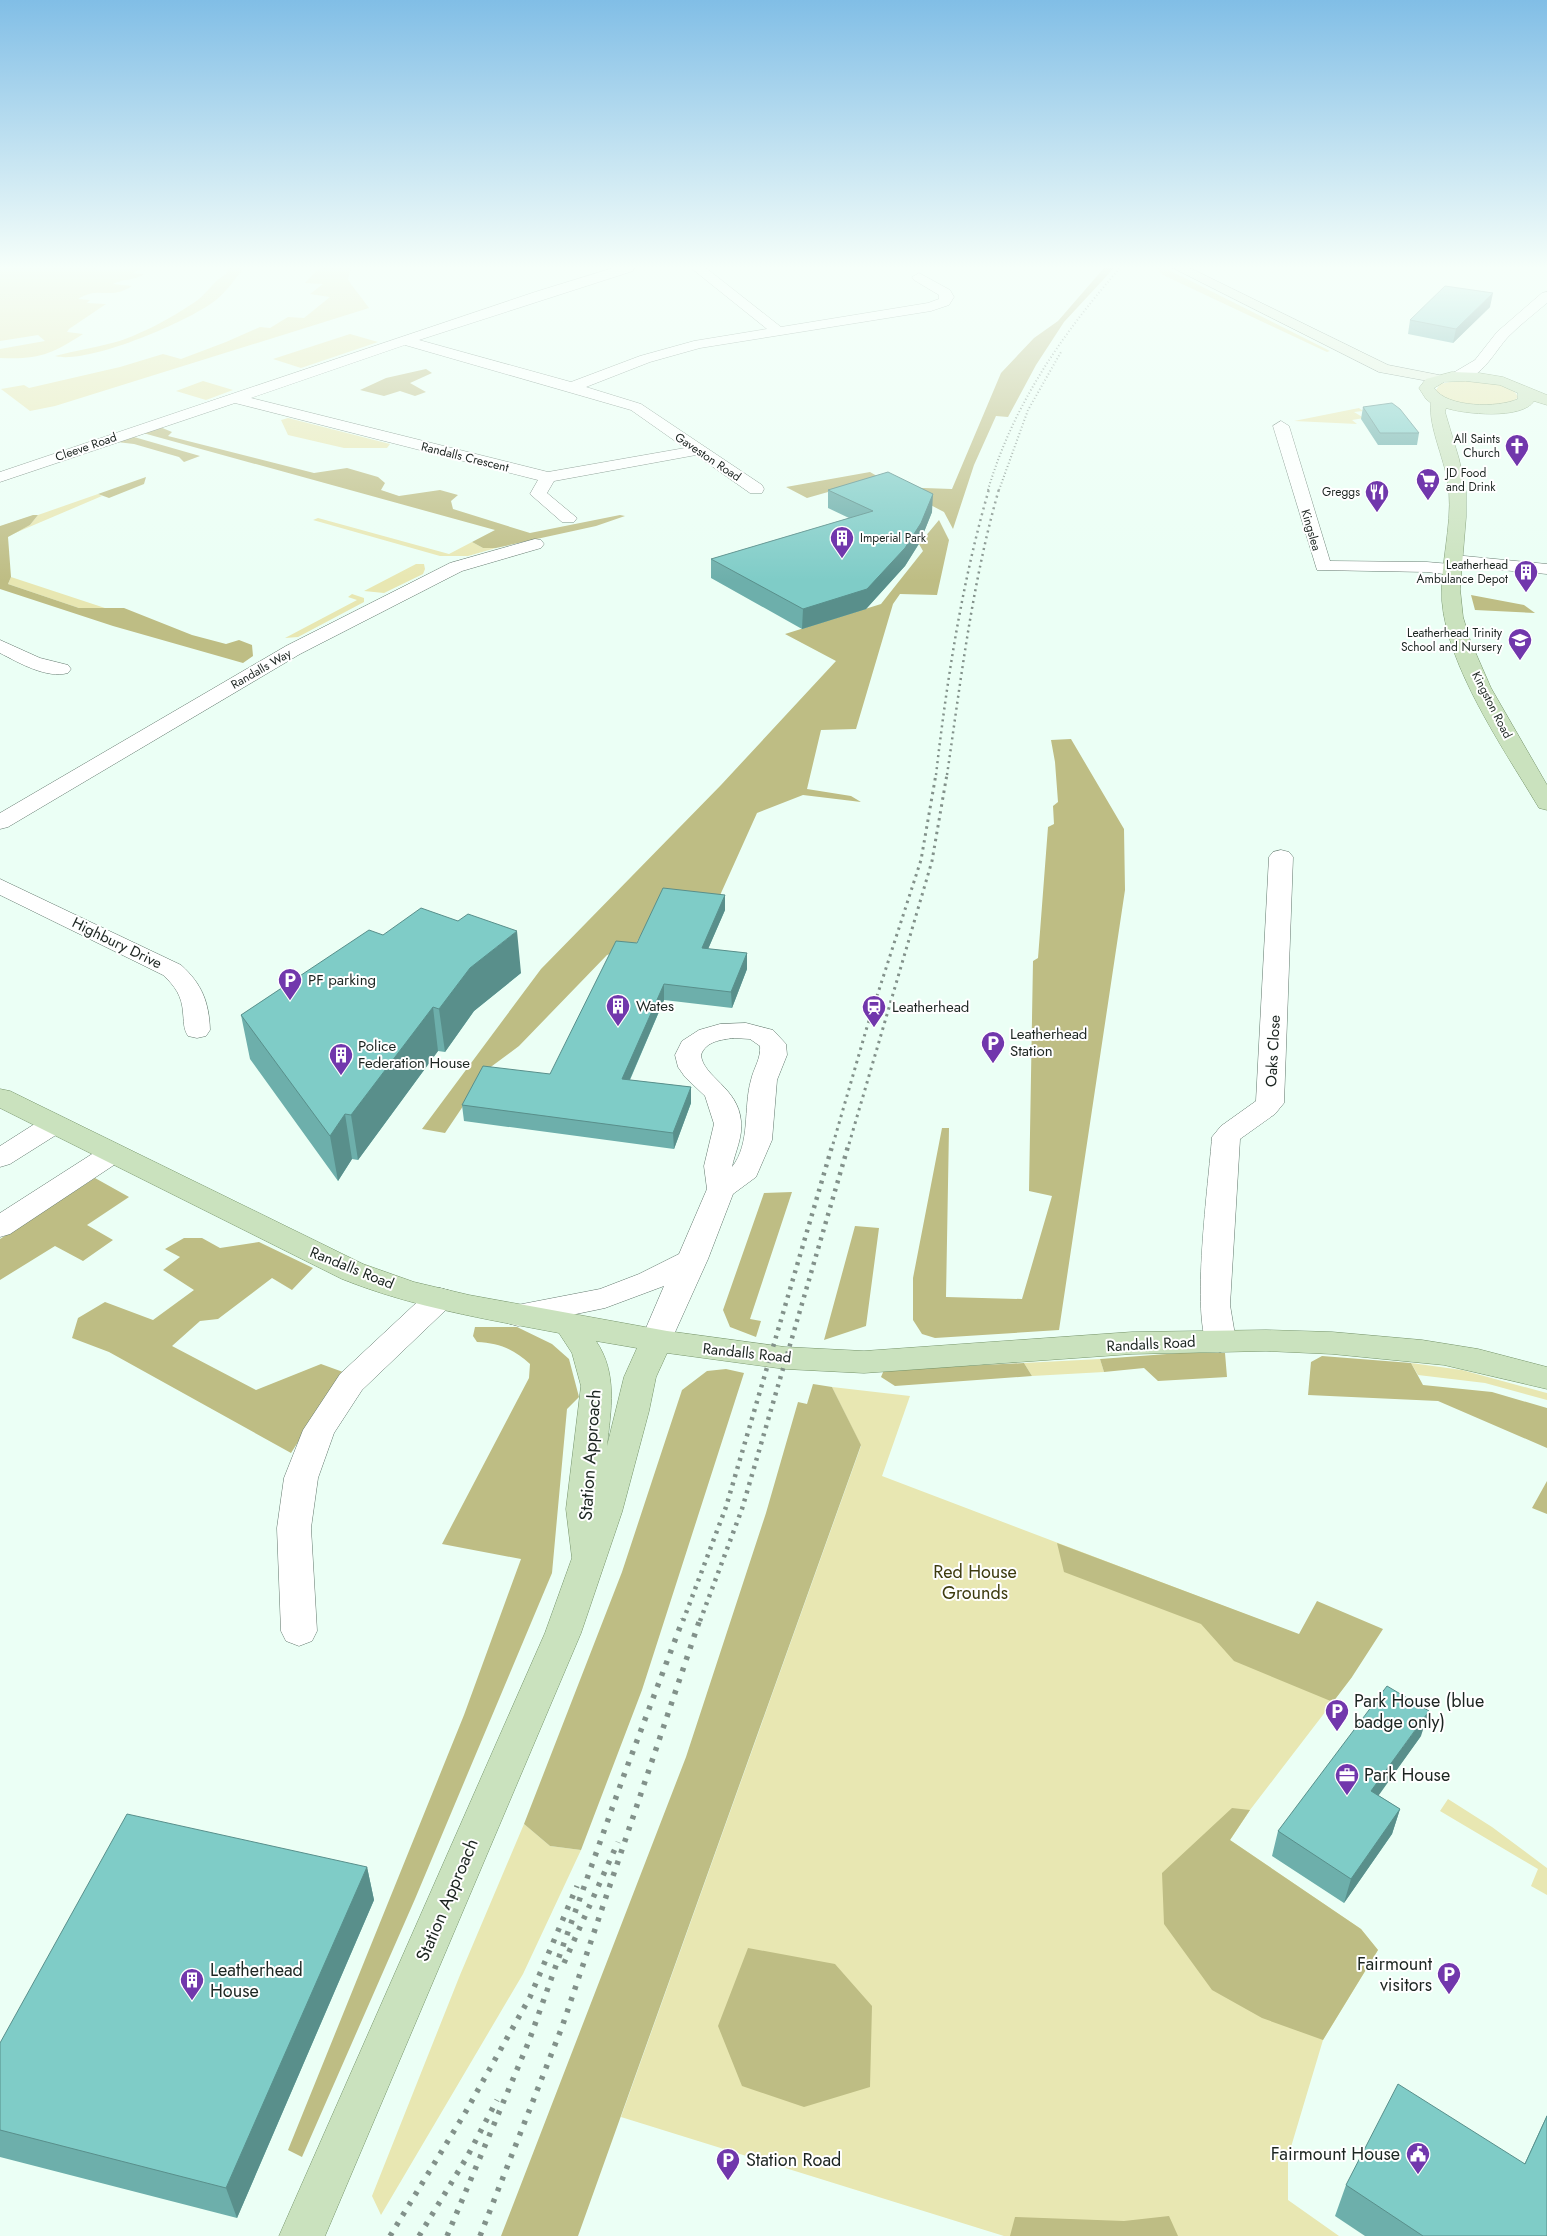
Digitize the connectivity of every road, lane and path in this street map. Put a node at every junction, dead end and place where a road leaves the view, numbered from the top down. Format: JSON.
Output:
{"nodes":[{"id":1,"x":311,"y":372,"type":"edge"},
{"id":2,"x":519,"y":372,"type":"edge"},
{"id":3,"x":611,"y":372,"type":"edge"},
{"id":4,"x":1388,"y":372,"type":"edge"},
{"id":5,"x":1402,"y":372,"type":"edge"},
{"id":6,"x":1466,"y":372,"type":"edge"},
{"id":7,"x":1497,"y":372,"type":"edge"},
{"id":8,"x":1458,"y":376,"type":"junction"},
{"id":9,"x":1439,"y":379,"type":"junction"},
{"id":10,"x":1505,"y":382,"type":"junction"},
{"id":11,"x":572,"y":387,"type":"junction"},
{"id":12,"x":1525,"y":392,"type":"junction"},
{"id":13,"x":1433,"y":396,"type":"junction"},
{"id":14,"x":234,"y":398,"type":"junction"},
{"id":15,"x":1547,"y":400,"type":"edge"},
{"id":16,"x":1513,"y":407,"type":"junction"},
{"id":17,"x":1547,"y":408,"type":"edge"},
{"id":18,"x":1484,"y":409,"type":"junction"},
{"id":19,"x":1442,"y":423,"type":"junction"},
{"id":20,"x":1281,"y":426,"type":"dead end"},
{"id":21,"x":698,"y":450,"type":"junction"},
{"id":22,"x":0,"y":477,"type":"edge"},
{"id":23,"x":548,"y":477,"type":"junction"},
{"id":24,"x":756,"y":489,"type":"dead end"},
{"id":25,"x":568,"y":518,"type":"dead end"},
{"id":26,"x":534,"y":544,"type":"dead end"},
{"id":27,"x":1453,"y":565,"type":"junction"},
{"id":28,"x":1547,"y":569,"type":"edge"},
{"id":29,"x":0,"y":646,"type":"edge"},
{"id":30,"x":61,"y":669,"type":"dead end"},
{"id":31,"x":1547,"y":803,"type":"edge"},
{"id":32,"x":0,"y":822,"type":"edge"},
{"id":33,"x":1281,"y":857,"type":"dead end"},
{"id":34,"x":0,"y":886,"type":"edge"},
{"id":35,"x":197,"y":1030,"type":"dead end"},
{"id":36,"x":0,"y":1097,"type":"edge"},
{"id":37,"x":54,"y":1124,"type":"junction"},
{"id":38,"x":113,"y":1153,"type":"junction"},
{"id":39,"x":0,"y":1158,"type":"edge"},
{"id":40,"x":721,"y":1188,"type":"junction"},
{"id":41,"x":0,"y":1228,"type":"edge"},
{"id":42,"x":692,"y":1259,"type":"junction"},
{"id":43,"x":440,"y":1298,"type":"junction"},
{"id":44,"x":518,"y":1314,"type":"junction"},
{"id":45,"x":569,"y":1325,"type":"junction"},
{"id":46,"x":1220,"y":1341,"type":"junction"},
{"id":47,"x":656,"y":1342,"type":"junction"},
{"id":48,"x":1544,"y":1379,"type":"edge"},
{"id":49,"x":588,"y":1563,"type":"junction"},
{"id":50,"x":299,"y":1631,"type":"dead end"},
{"id":51,"x":302,"y":2236,"type":"edge"}],
"edges":[{"from":1,"to":14,"type":"street","name":"Cleeve Road"},
{"from":2,"to":11,"type":"street","name":"Gaveston Road"},
{"from":3,"to":11,"type":"street"},
{"from":4,"to":13,"type":"main road"},
{"from":5,"to":9,"type":"main road"},
{"from":6,"to":8,"type":"street"},
{"from":7,"to":10,"type":"street"},
{"from":8,"to":9,"type":"main road"},
{"from":8,"to":10,"type":"main road"},
{"from":9,"to":13,"type":"main road"},
{"from":10,"to":12,"type":"main road"},
{"from":11,"to":21,"type":"street","name":"Gaveston Road"},
{"from":12,"to":15,"type":"main road"},
{"from":12,"to":16,"type":"main road"},
{"from":13,"to":18,"type":"main road"},
{"from":13,"to":19,"type":"main road","name":"Kingston Road"},
{"from":14,"to":22,"type":"street","name":"Cleeve Road"},
{"from":14,"to":23,"type":"street","name":"Randalls Crescent"},
{"from":16,"to":17,"type":"main road"},
{"from":16,"to":18,"type":"main road"},
{"from":18,"to":19,"type":"main road"},
{"from":19,"to":27,"type":"main road","name":"Kingston Road"},
{"from":20,"to":27,"type":"street","name":"Kingslea"},
{"from":21,"to":23,"type":"street","name":"Randalls Crescent"},
{"from":21,"to":24,"type":"street","name":"Gaveston Road"},
{"from":23,"to":25,"type":"street"},
{"from":26,"to":32,"type":"street","name":"Randalls Way"},
{"from":27,"to":28,"type":"street"},
{"from":27,"to":31,"type":"main road","name":"Kingston Road"},
{"from":29,"to":30,"type":"street"},
{"from":33,"to":46,"type":"street","name":"Oaks Close"},
{"from":34,"to":35,"type":"street","name":"Highbury Drive"},
{"from":36,"to":37,"type":"main road","name":"Randalls Road"},
{"from":37,"to":38,"type":"main road","name":"Randalls Road"},
{"from":37,"to":39,"type":"street"},
{"from":38,"to":41,"type":"street"},
{"from":38,"to":43,"type":"main road","name":"Randalls Road"},
{"from":40,"to":40,"type":"street"},
{"from":40,"to":42,"type":"street"},
{"from":42,"to":44,"type":"street"},
{"from":42,"to":47,"type":"street"},
{"from":43,"to":44,"type":"main road","name":"Randalls Road"},
{"from":43,"to":50,"type":"street"},
{"from":44,"to":45,"type":"main road","name":"Randalls Road"},
{"from":45,"to":47,"type":"main road","name":"Randalls Road"},
{"from":45,"to":49,"type":"main road","name":"Station Approach"},
{"from":46,"to":47,"type":"main road","name":"Randalls Road"},
{"from":46,"to":48,"type":"main road","name":"Randalls Road"},
{"from":47,"to":49,"type":"main road","name":"Station Approach"},
{"from":49,"to":51,"type":"main road","name":"Station Approach"}]}
